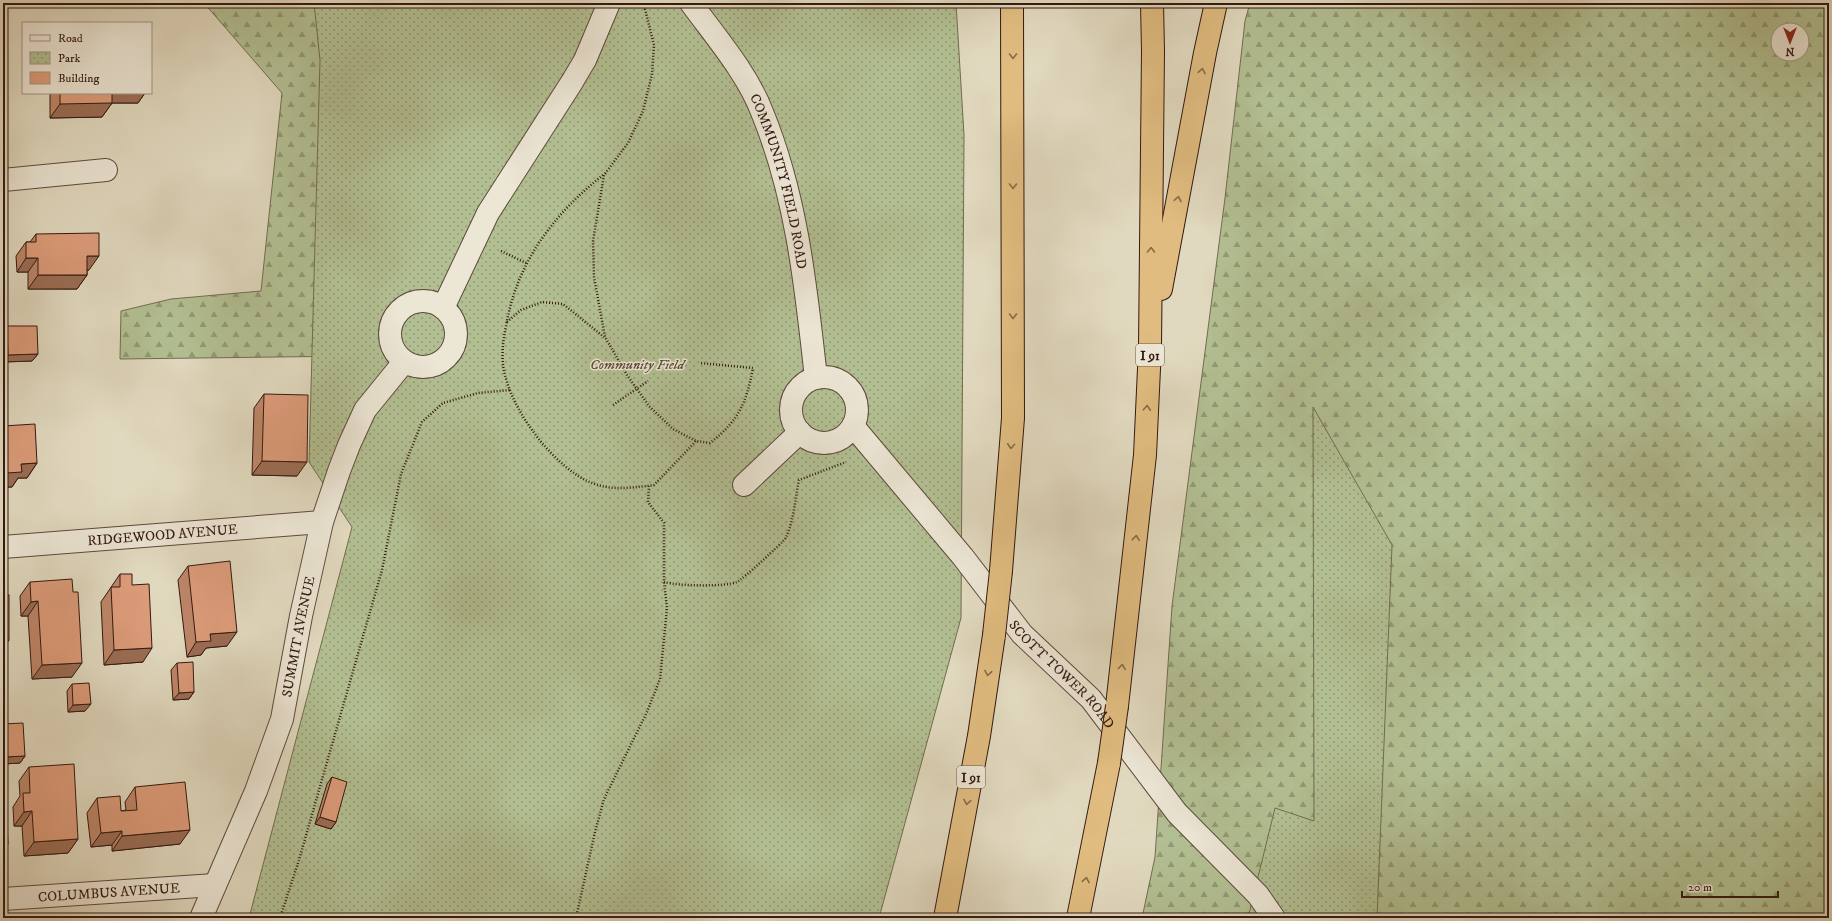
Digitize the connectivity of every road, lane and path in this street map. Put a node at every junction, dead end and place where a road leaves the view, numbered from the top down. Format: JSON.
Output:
{"nodes":[{"id":1,"x":609,"y":3,"type":"edge"},
{"id":2,"x":641,"y":3,"type":"edge"},
{"id":3,"x":646,"y":3,"type":"edge"},
{"id":4,"x":691,"y":3,"type":"edge"},
{"id":5,"x":1009,"y":3,"type":"edge"},
{"id":6,"x":1012,"y":3,"type":"edge"},
{"id":7,"x":1152,"y":3,"type":"edge"},
{"id":8,"x":1216,"y":3,"type":"edge"},
{"id":9,"x":645,"y":8,"type":"junction"},
{"id":10,"x":1013,"y":34,"type":"junction"},
{"id":11,"x":106,"y":170,"type":"dead end"},
{"id":12,"x":604,"y":175,"type":"junction"},
{"id":13,"x":3,"y":180,"type":"edge"},
{"id":14,"x":495,"y":248,"type":"dead end"},
{"id":15,"x":526,"y":263,"type":"junction"},
{"id":16,"x":443,"y":308,"type":"junction"},
{"id":17,"x":507,"y":322,"type":"junction"},
{"id":18,"x":605,"y":337,"type":"junction"},
{"id":19,"x":1150,"y":347,"type":"junction"},
{"id":20,"x":404,"y":362,"type":"junction"},
{"id":21,"x":700,"y":363,"type":"dead end"},
{"id":22,"x":816,"y":378,"type":"junction"},
{"id":23,"x":648,"y":380,"type":"dead end"},
{"id":24,"x":637,"y":389,"type":"junction"},
{"id":25,"x":510,"y":390,"type":"junction"},
{"id":26,"x":613,"y":405,"type":"dead end"},
{"id":27,"x":853,"y":426,"type":"junction"},
{"id":28,"x":800,"y":432,"type":"junction"},
{"id":29,"x":696,"y":441,"type":"junction"},
{"id":30,"x":875,"y":452,"type":"junction"},
{"id":31,"x":744,"y":485,"type":"dead end"},
{"id":32,"x":649,"y":486,"type":"junction"},
{"id":33,"x":322,"y":522,"type":"junction"},
{"id":34,"x":3,"y":547,"type":"edge"},
{"id":35,"x":664,"y":582,"type":"junction"},
{"id":36,"x":215,"y":885,"type":"junction"},
{"id":37,"x":3,"y":899,"type":"edge"},
{"id":38,"x":201,"y":918,"type":"edge"},
{"id":39,"x":280,"y":918,"type":"edge"},
{"id":40,"x":576,"y":918,"type":"edge"},
{"id":41,"x":945,"y":918,"type":"edge"},
{"id":42,"x":1078,"y":918,"type":"edge"},
{"id":43,"x":1274,"y":918,"type":"edge"}],
"edges":[{"from":1,"to":16,"type":"street"},
{"from":2,"to":9,"type":"path"},
{"from":3,"to":9,"type":"path"},
{"from":4,"to":22,"type":"street","name":"COMMUNITY FIELD ROAD"},
{"from":5,"to":10,"type":"highway"},
{"from":6,"to":10,"type":"highway","number":"I 91"},
{"from":19,"to":7,"type":"highway","number":"I 91","one_way":true},
{"from":19,"to":8,"type":"highway","one_way":true},
{"from":9,"to":12,"type":"path"},
{"from":10,"to":41,"type":"highway","number":"I 91","one_way":true,"bridge":true},
{"from":11,"to":13,"type":"street"},
{"from":12,"to":15,"type":"path"},
{"from":12,"to":18,"type":"path"},
{"from":14,"to":15,"type":"path"},
{"from":15,"to":17,"type":"path"},
{"from":16,"to":20,"type":"street"},
{"from":16,"to":20,"type":"street"},
{"from":17,"to":18,"type":"path"},
{"from":17,"to":25,"type":"path"},
{"from":18,"to":24,"type":"path"},
{"from":42,"to":19,"type":"highway","number":"I 91","one_way":true,"bridge":true},
{"from":20,"to":33,"type":"street","name":"SUMMIT AVENUE"},
{"from":21,"to":29,"type":"path"},
{"from":22,"to":27,"type":"street"},
{"from":22,"to":28,"type":"street"},
{"from":23,"to":24,"type":"path"},
{"from":24,"to":26,"type":"path"},
{"from":24,"to":29,"type":"path"},
{"from":25,"to":32,"type":"path"},
{"from":25,"to":39,"type":"path"},
{"from":27,"to":28,"type":"street"},
{"from":27,"to":30,"type":"street","name":"SCOTT TOWER ROAD"},
{"from":28,"to":31,"type":"street"},
{"from":29,"to":32,"type":"path"},
{"from":30,"to":35,"type":"path"},
{"from":30,"to":43,"type":"street","name":"SCOTT TOWER ROAD"},
{"from":32,"to":35,"type":"path"},
{"from":33,"to":34,"type":"street","name":"RIDGEWOOD AVENUE"},
{"from":33,"to":36,"type":"street","name":"SUMMIT AVENUE"},
{"from":35,"to":40,"type":"path"},
{"from":36,"to":37,"type":"street","name":"COLUMBUS AVENUE"},
{"from":36,"to":38,"type":"street","name":"SUMMIT AVENUE"}]}
